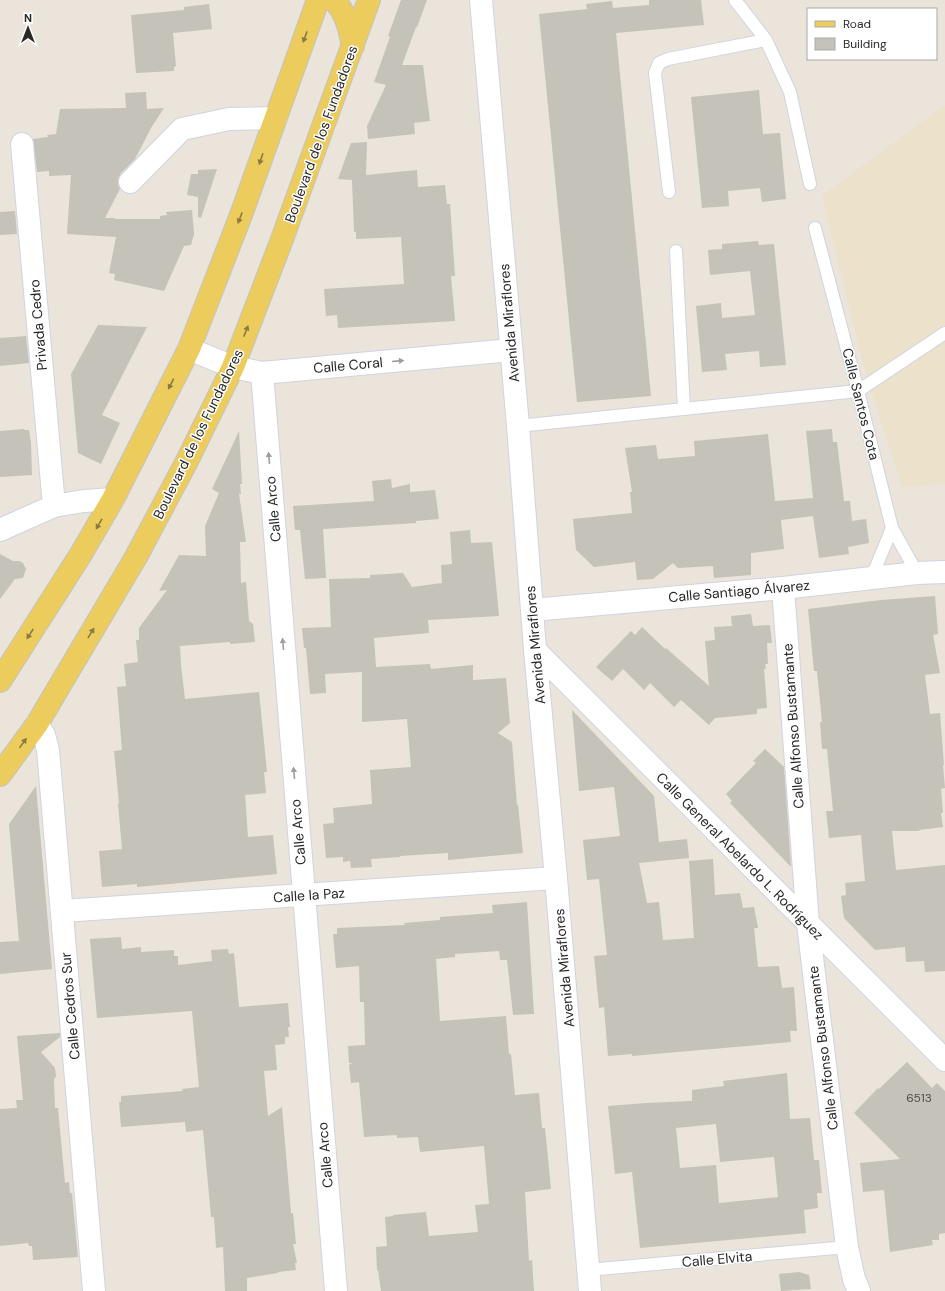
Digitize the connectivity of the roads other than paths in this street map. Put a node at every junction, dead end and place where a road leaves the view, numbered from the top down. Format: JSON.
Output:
{"nodes":[{"id":1,"x":318,"y":0,"type":"edge"},
{"id":2,"x":334,"y":0,"type":"edge"},
{"id":3,"x":369,"y":0,"type":"edge"},
{"id":4,"x":481,"y":0,"type":"edge"},
{"id":5,"x":734,"y":0,"type":"edge"},
{"id":6,"x":766,"y":40,"type":"junction"},
{"id":7,"x":353,"y":46,"type":"junction"},
{"id":8,"x":276,"y":118,"type":"junction"},
{"id":9,"x":22,"y":144,"type":"dead end"},
{"id":10,"x":130,"y":182,"type":"dead end"},
{"id":11,"x":810,"y":184,"type":"dead end"},
{"id":12,"x":669,"y":192,"type":"dead end"},
{"id":13,"x":815,"y":228,"type":"dead end"},
{"id":14,"x":676,"y":251,"type":"dead end"},
{"id":15,"x":945,"y":333,"type":"edge"},
{"id":16,"x":189,"y":349,"type":"junction"},
{"id":17,"x":511,"y":350,"type":"junction"},
{"id":18,"x":233,"y":367,"type":"junction"},
{"id":19,"x":262,"y":373,"type":"junction"},
{"id":20,"x":858,"y":391,"type":"junction"},
{"id":21,"x":684,"y":409,"type":"junction"},
{"id":22,"x":518,"y":426,"type":"junction"},
{"id":23,"x":113,"y":499,"type":"junction"},
{"id":24,"x":54,"y":506,"type":"junction"},
{"id":25,"x":892,"y":528,"type":"junction"},
{"id":26,"x":0,"y":530,"type":"edge"},
{"id":27,"x":945,"y":572,"type":"edge"},
{"id":28,"x":917,"y":573,"type":"junction"},
{"id":29,"x":871,"y":579,"type":"junction"},
{"id":30,"x":783,"y":588,"type":"junction"},
{"id":31,"x":532,"y":610,"type":"junction"},
{"id":32,"x":535,"y":650,"type":"junction"},
{"id":33,"x":0,"y":681,"type":"edge"},
{"id":34,"x":37,"y":724,"type":"junction"},
{"id":35,"x":0,"y":775,"type":"edge"},
{"id":36,"x":556,"y":878,"type":"junction"},
{"id":37,"x":304,"y":896,"type":"junction"},
{"id":38,"x":62,"y":911,"type":"junction"},
{"id":39,"x":808,"y":924,"type":"junction"},
{"id":40,"x":945,"y":1060,"type":"edge"},
{"id":41,"x":847,"y":1247,"type":"junction"},
{"id":42,"x":589,"y":1281,"type":"edge"},
{"id":43,"x":94,"y":1291,"type":"edge"},
{"id":44,"x":336,"y":1291,"type":"edge"},
{"id":45,"x":859,"y":1291,"type":"edge"}],
"edges":[{"from":1,"to":8,"type":"main road","one_way":true},
{"from":2,"to":7,"type":"main road"},
{"from":3,"to":7,"type":"main road","name":"Boulevard de los Fundadores"},
{"from":4,"to":17,"type":"street","name":"Avenida Miraflores"},
{"from":5,"to":6,"type":"lane"},
{"from":6,"to":11,"type":"lane"},
{"from":6,"to":12,"type":"lane"},
{"from":18,"to":7,"type":"main road","name":"Boulevard de los Fundadores","one_way":true},
{"from":8,"to":10,"type":"street"},
{"from":8,"to":16,"type":"main road","one_way":true},
{"from":9,"to":24,"type":"street","name":"Privada Cedro"},
{"from":13,"to":20,"type":"lane","name":"Calle Santos Cota"},
{"from":14,"to":21,"type":"lane"},
{"from":15,"to":20,"type":"lane"},
{"from":16,"to":18,"type":"street","name":"Calle Coral"},
{"from":16,"to":23,"type":"main road","one_way":true},
{"from":19,"to":17,"type":"street","name":"Calle Coral","one_way":true},
{"from":17,"to":22,"type":"street","name":"Avenida Miraflores"},
{"from":18,"to":19,"type":"street","name":"Calle Coral"},
{"from":34,"to":18,"type":"main road","name":"Boulevard de los Fundadores","one_way":true},
{"from":37,"to":19,"type":"street","name":"Calle Arco","one_way":true},
{"from":20,"to":21,"type":"lane"},
{"from":20,"to":25,"type":"lane","name":"Calle Santos Cota"},
{"from":21,"to":22,"type":"lane"},
{"from":22,"to":31,"type":"street","name":"Avenida Miraflores"},
{"from":23,"to":24,"type":"street"},
{"from":23,"to":33,"type":"main road","one_way":true},
{"from":24,"to":26,"type":"street"},
{"from":25,"to":28,"type":"lane","name":"Calle Santos Cota"},
{"from":25,"to":29,"type":"lane"},
{"from":27,"to":28,"type":"street","name":"Calle Santiago Álvarez"},
{"from":28,"to":29,"type":"street","name":"Calle Santiago Álvarez"},
{"from":29,"to":30,"type":"street","name":"Calle Santiago Álvarez"},
{"from":30,"to":31,"type":"street","name":"Calle Santiago Álvarez"},
{"from":30,"to":39,"type":"street","name":"Calle Alfonso Bustamante"},
{"from":31,"to":32,"type":"street","name":"Avenida Miraflores"},
{"from":32,"to":36,"type":"street","name":"Avenida Miraflores"},
{"from":32,"to":39,"type":"street","name":"Calle General Abelardo L. Rodríguez"},
{"from":35,"to":34,"type":"main road","name":"Boulevard de los Fundadores","one_way":true},
{"from":34,"to":38,"type":"street","name":"Calle Cedros Sur"},
{"from":36,"to":37,"type":"street","name":"Calle la Paz"},
{"from":36,"to":42,"type":"street","name":"Avenida Miraflores"},
{"from":37,"to":38,"type":"street","name":"Calle la Paz"},
{"from":37,"to":44,"type":"street","name":"Calle Arco"},
{"from":38,"to":43,"type":"street","name":"Calle Cedros Sur"},
{"from":39,"to":40,"type":"street","name":"Calle General Abelardo L. Rodríguez"},
{"from":39,"to":41,"type":"street","name":"Calle Alfonso Bustamante"},
{"from":41,"to":42,"type":"lane","name":"Calle Elvita"},
{"from":41,"to":45,"type":"street","name":"Calle Alfonso Bustamante"}]}
